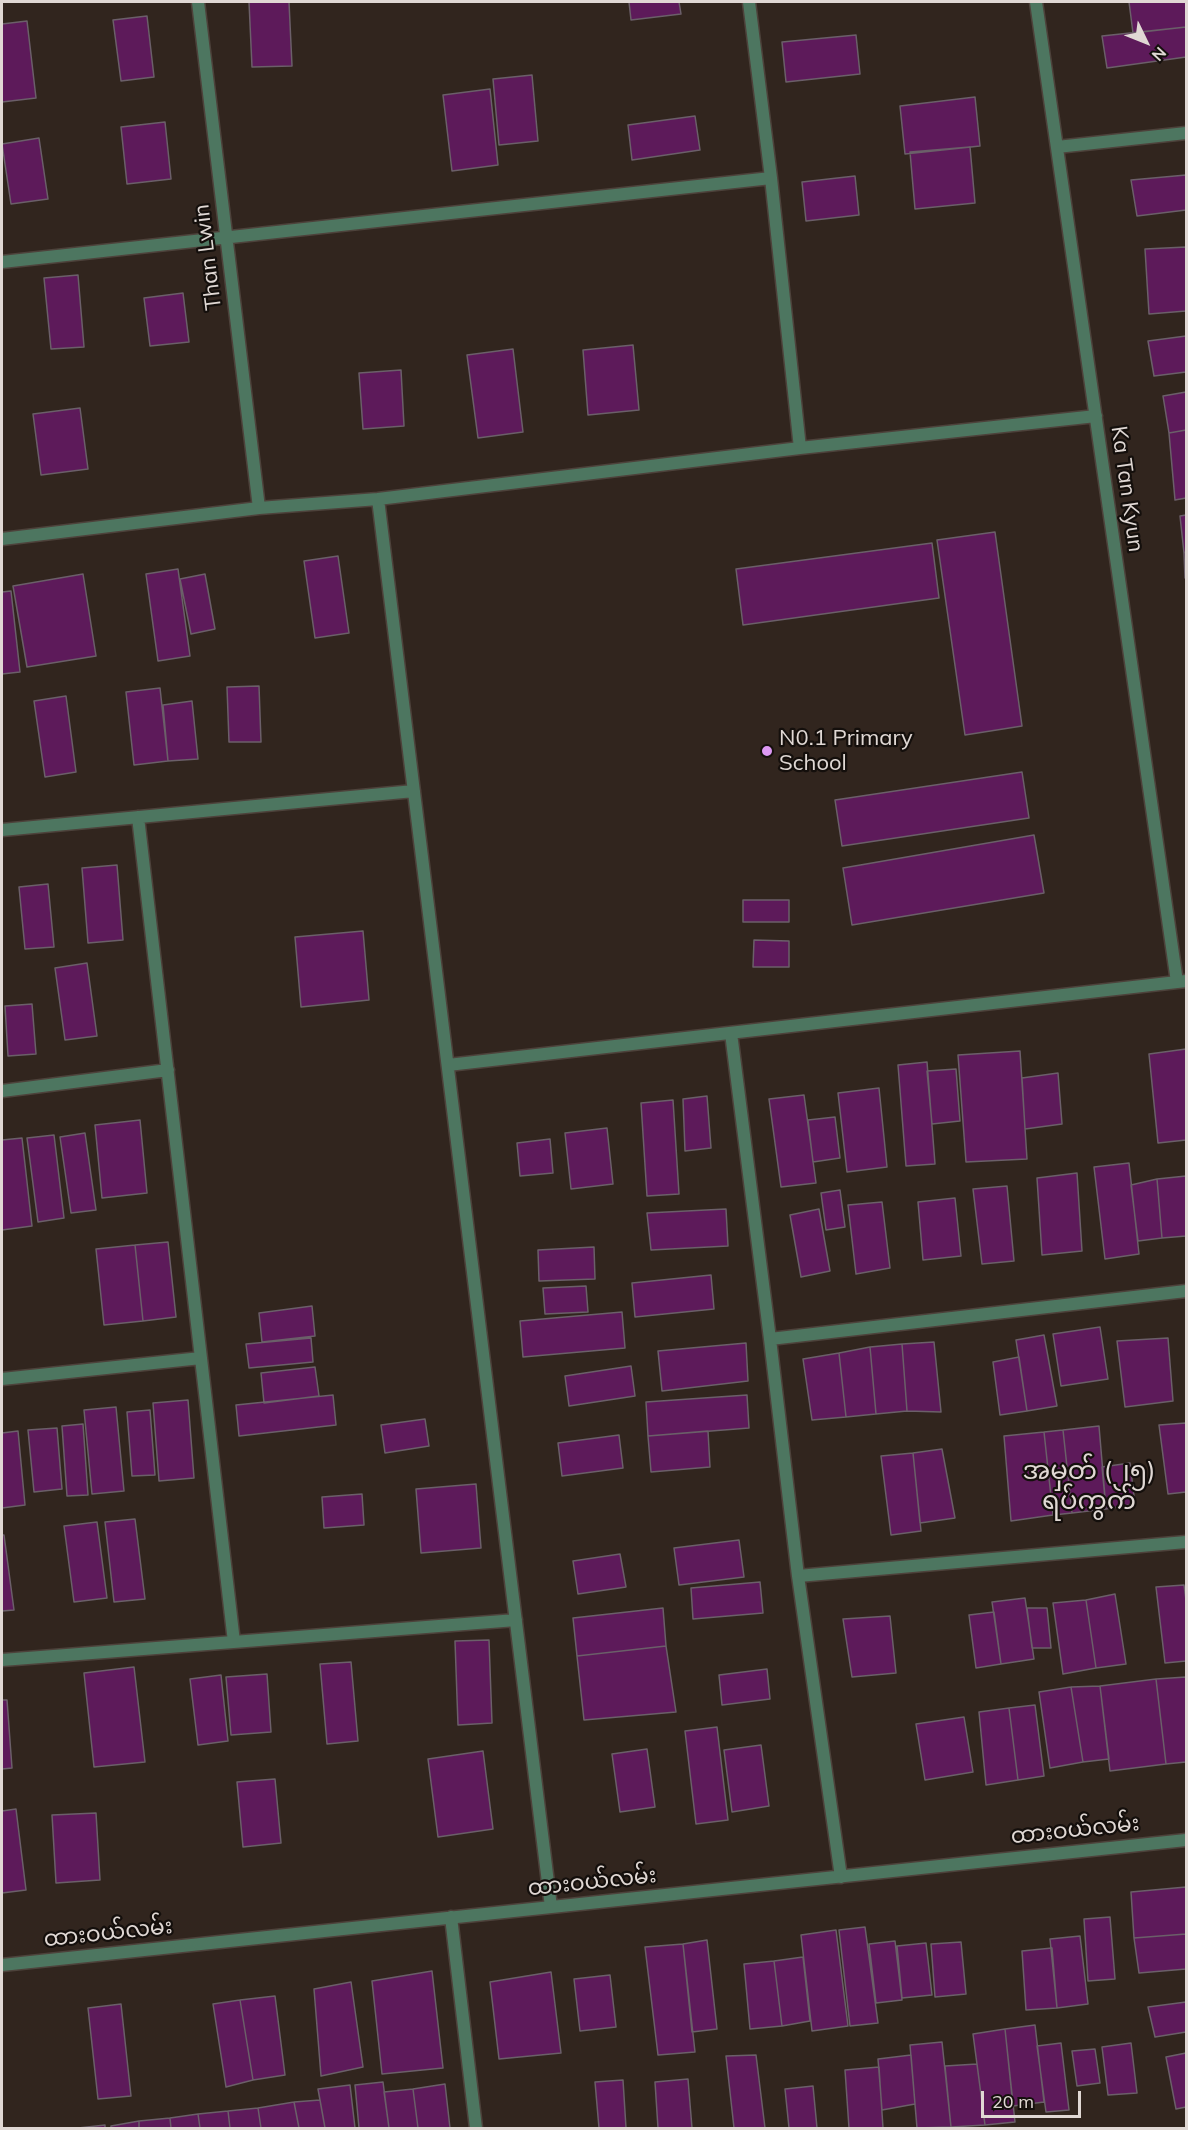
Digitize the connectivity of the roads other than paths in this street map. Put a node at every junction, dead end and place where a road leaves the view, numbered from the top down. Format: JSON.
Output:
{"nodes":[{"id":1,"x":198,"y":2,"type":"edge"},
{"id":2,"x":749,"y":2,"type":"edge"},
{"id":3,"x":1036,"y":2,"type":"edge"},
{"id":4,"x":1186,"y":133,"type":"edge"},
{"id":5,"x":1057,"y":147,"type":"junction"},
{"id":6,"x":771,"y":178,"type":"junction"},
{"id":7,"x":227,"y":237,"type":"junction"},
{"id":8,"x":2,"y":262,"type":"edge"},
{"id":9,"x":1096,"y":416,"type":"junction"},
{"id":10,"x":800,"y":448,"type":"junction"},
{"id":11,"x":378,"y":499,"type":"junction"},
{"id":12,"x":259,"y":508,"type":"junction"},
{"id":13,"x":2,"y":539,"type":"edge"},
{"id":14,"x":414,"y":791,"type":"junction"},
{"id":15,"x":138,"y":817,"type":"junction"},
{"id":16,"x":2,"y":830,"type":"edge"},
{"id":17,"x":1182,"y":981,"type":"edge"},
{"id":18,"x":731,"y":1033,"type":"junction"},
{"id":19,"x":448,"y":1065,"type":"junction"},
{"id":20,"x":168,"y":1070,"type":"junction"},
{"id":21,"x":2,"y":1091,"type":"edge"},
{"id":22,"x":1186,"y":1291,"type":"edge"},
{"id":23,"x":771,"y":1339,"type":"junction"},
{"id":24,"x":201,"y":1358,"type":"junction"},
{"id":25,"x":2,"y":1379,"type":"edge"},
{"id":26,"x":1186,"y":1542,"type":"edge"},
{"id":27,"x":798,"y":1576,"type":"junction"},
{"id":28,"x":516,"y":1620,"type":"junction"},
{"id":29,"x":234,"y":1642,"type":"junction"},
{"id":30,"x":2,"y":1660,"type":"edge"},
{"id":31,"x":1186,"y":1840,"type":"edge"},
{"id":32,"x":841,"y":1876,"type":"junction"},
{"id":33,"x":551,"y":1907,"type":"junction"},
{"id":34,"x":451,"y":1917,"type":"junction"},
{"id":35,"x":2,"y":1965,"type":"edge"},
{"id":36,"x":476,"y":2128,"type":"edge"}],
"edges":[{"from":1,"to":7,"type":"street","name":"Than Lwin"},
{"from":2,"to":6,"type":"street"},
{"from":3,"to":5,"type":"street","name":"Ka Tan Kyun"},
{"from":4,"to":5,"type":"street"},
{"from":5,"to":9,"type":"street","name":"Ka Tan Kyun"},
{"from":6,"to":7,"type":"street"},
{"from":6,"to":10,"type":"street"},
{"from":7,"to":8,"type":"street"},
{"from":7,"to":12,"type":"street","name":"Than Lwin"},
{"from":9,"to":10,"type":"street"},
{"from":9,"to":17,"type":"street","name":"Ka Tan Kyun"},
{"from":10,"to":11,"type":"street"},
{"from":11,"to":12,"type":"street"},
{"from":11,"to":14,"type":"street"},
{"from":12,"to":13,"type":"street"},
{"from":14,"to":15,"type":"street"},
{"from":14,"to":19,"type":"street"},
{"from":15,"to":16,"type":"street"},
{"from":15,"to":20,"type":"street"},
{"from":17,"to":18,"type":"street"},
{"from":18,"to":19,"type":"street"},
{"from":18,"to":23,"type":"street"},
{"from":19,"to":28,"type":"street"},
{"from":20,"to":21,"type":"street"},
{"from":20,"to":24,"type":"street"},
{"from":22,"to":23,"type":"street"},
{"from":23,"to":27,"type":"street"},
{"from":24,"to":25,"type":"street"},
{"from":24,"to":29,"type":"street"},
{"from":26,"to":27,"type":"street"},
{"from":27,"to":32,"type":"street"},
{"from":28,"to":29,"type":"street"},
{"from":28,"to":33,"type":"street"},
{"from":29,"to":30,"type":"street"},
{"from":31,"to":32,"type":"street","name":"ထားဝယ်လမ်း"},
{"from":32,"to":33,"type":"street","name":"ထားဝယ်လမ်း"},
{"from":33,"to":34,"type":"street","name":"ထားဝယ်လမ်း"},
{"from":34,"to":35,"type":"street","name":"ထားဝယ်လမ်း"},
{"from":34,"to":36,"type":"street"}]}
